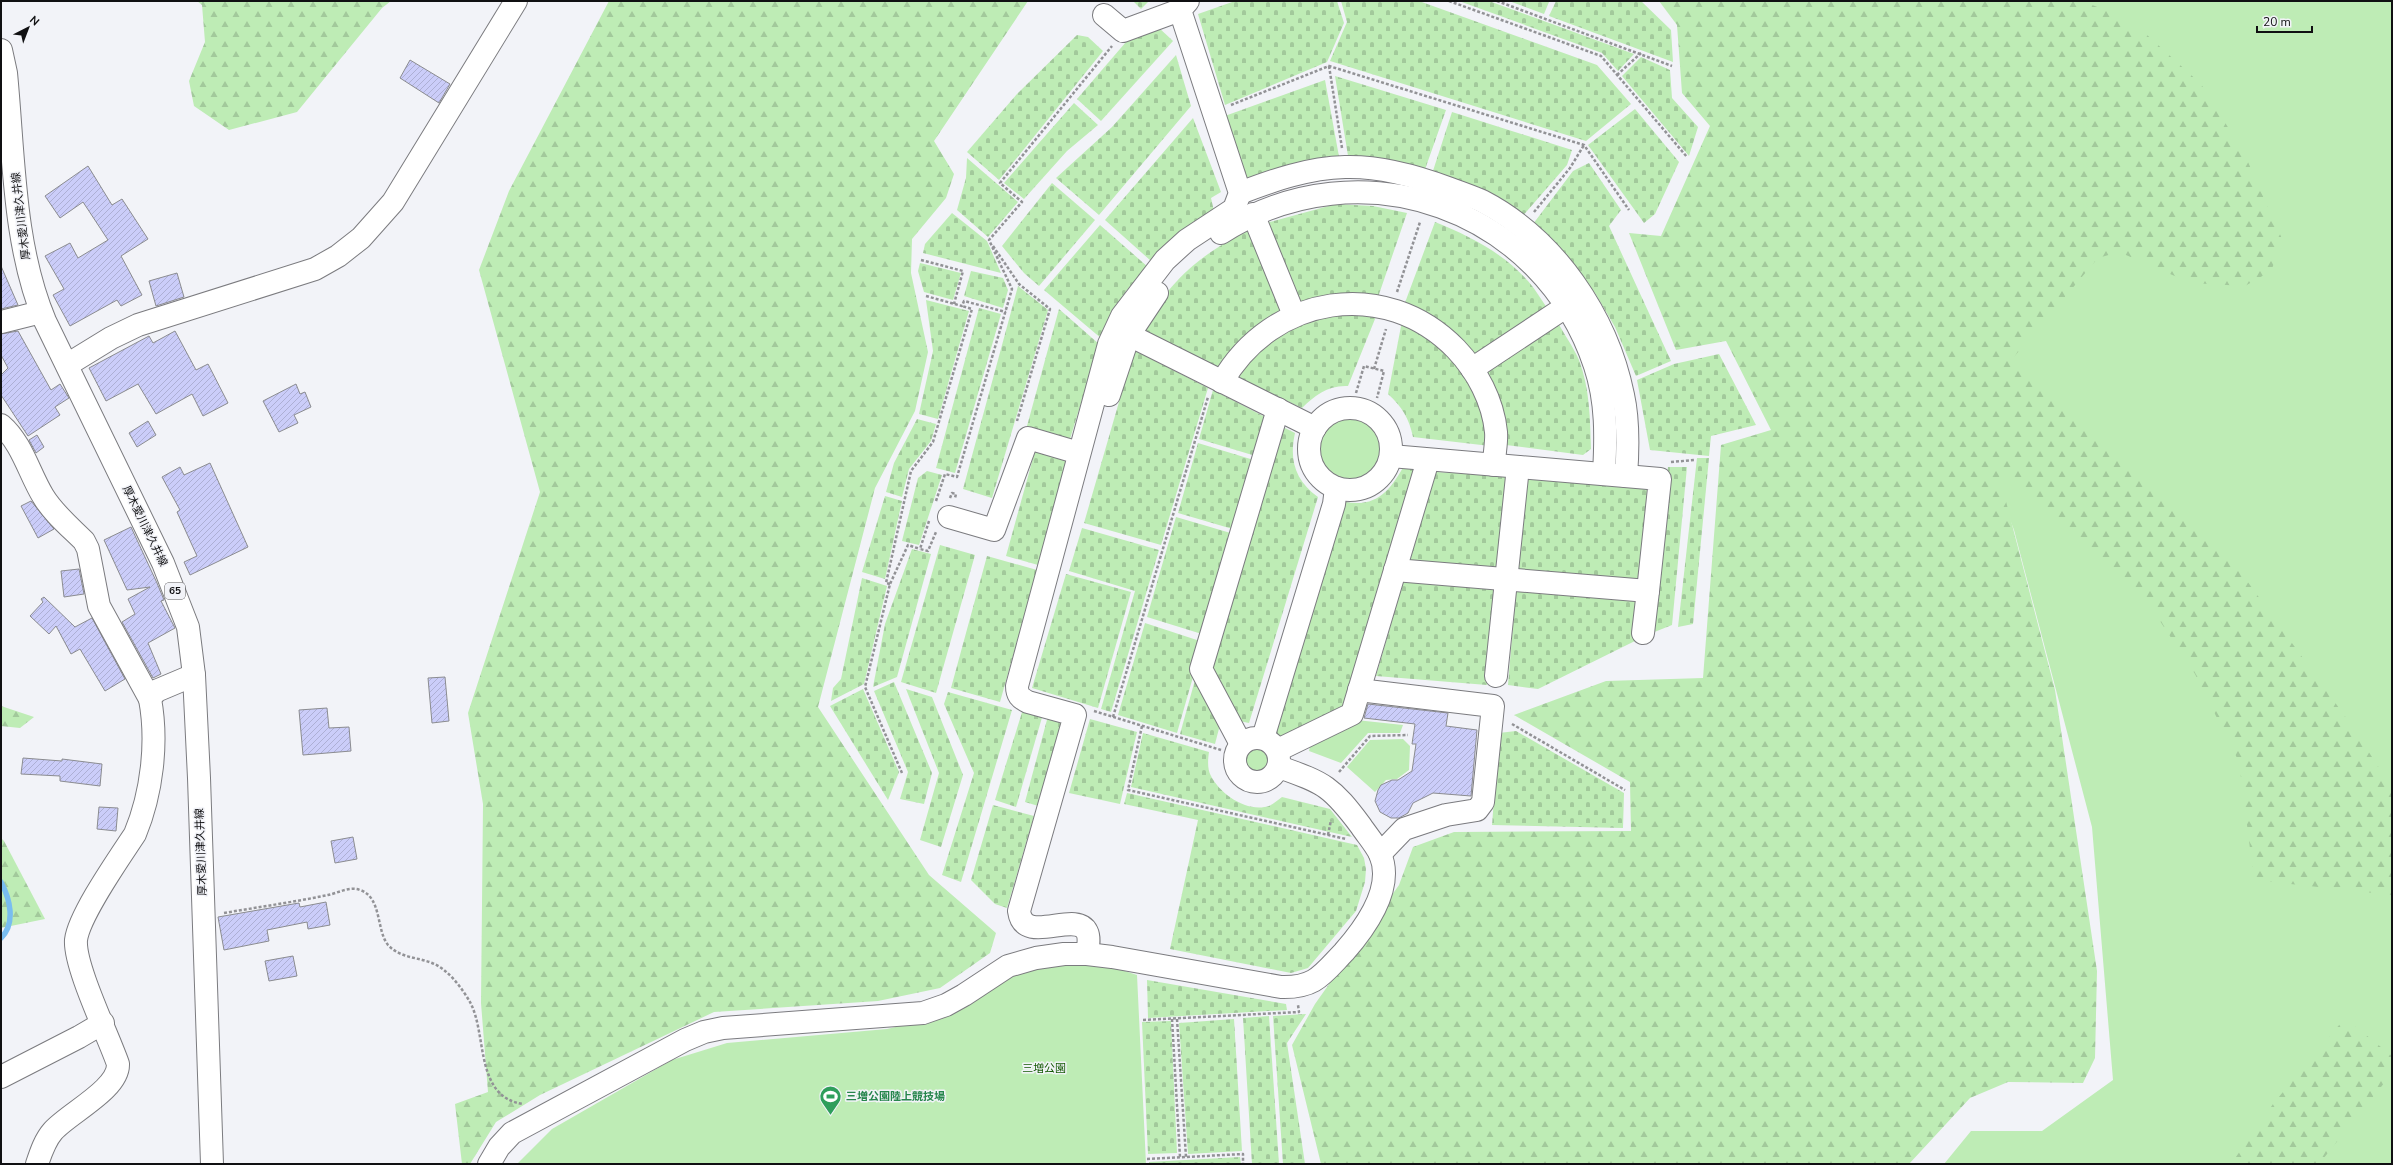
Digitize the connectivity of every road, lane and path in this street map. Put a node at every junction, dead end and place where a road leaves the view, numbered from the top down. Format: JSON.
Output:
{"nodes":[{"id":1,"x":516,"y":1,"type":"edge"},
{"id":2,"x":1449,"y":1,"type":"edge"},
{"id":3,"x":1497,"y":1,"type":"edge"},
{"id":4,"x":1184,"y":6,"type":"edge"},
{"id":5,"x":1104,"y":15,"type":"dead end"},
{"id":6,"x":1123,"y":31,"type":"junction"},
{"id":7,"x":1,"y":50,"type":"edge"},
{"id":8,"x":1641,"y":53,"type":"junction"},
{"id":9,"x":1329,"y":66,"type":"junction"},
{"id":10,"x":1672,"y":66,"type":"dead end"},
{"id":11,"x":1617,"y":75,"type":"junction"},
{"id":12,"x":1224,"y":108,"type":"dead end"},
{"id":13,"x":1584,"y":145,"type":"junction"},
{"id":14,"x":1687,"y":157,"type":"dead end"},
{"id":15,"x":1345,"y":167,"type":"junction"},
{"id":16,"x":1240,"y":193,"type":"junction"},
{"id":17,"x":1426,"y":202,"type":"junction"},
{"id":18,"x":1629,"y":210,"type":"dead end"},
{"id":19,"x":1253,"y":214,"type":"junction"},
{"id":20,"x":1522,"y":228,"type":"junction"},
{"id":21,"x":989,"y":240,"type":"junction"},
{"id":22,"x":921,"y":260,"type":"dead end"},
{"id":23,"x":926,"y":296,"type":"dead end"},
{"id":24,"x":954,"y":304,"type":"junction"},
{"id":25,"x":962,"y":306,"type":"junction"},
{"id":26,"x":1567,"y":306,"type":"junction"},
{"id":27,"x":1392,"y":309,"type":"junction"},
{"id":28,"x":41,"y":312,"type":"junction"},
{"id":29,"x":1006,"y":312,"type":"junction"},
{"id":30,"x":1294,"y":315,"type":"junction"},
{"id":31,"x":1,"y":322,"type":"edge"},
{"id":32,"x":1129,"y":335,"type":"junction"},
{"id":33,"x":67,"y":365,"type":"junction"},
{"id":34,"x":1374,"y":369,"type":"junction"},
{"id":35,"x":1472,"y":369,"type":"junction"},
{"id":36,"x":1218,"y":380,"type":"junction"},
{"id":37,"x":1356,"y":393,"type":"dead end"},
{"id":38,"x":1377,"y":398,"type":"dead end"},
{"id":39,"x":1278,"y":409,"type":"junction"},
{"id":40,"x":1,"y":425,"type":"edge"},
{"id":41,"x":1315,"y":428,"type":"junction"},
{"id":42,"x":1014,"y":429,"type":"dead end"},
{"id":43,"x":1079,"y":453,"type":"junction"},
{"id":44,"x":1391,"y":456,"type":"junction"},
{"id":45,"x":1428,"y":460,"type":"junction"},
{"id":46,"x":1694,"y":460,"type":"dead end"},
{"id":47,"x":1668,"y":462,"type":"dead end"},
{"id":48,"x":1494,"y":465,"type":"junction"},
{"id":49,"x":1518,"y":467,"type":"junction"},
{"id":50,"x":1604,"y":474,"type":"junction"},
{"id":51,"x":1626,"y":476,"type":"junction"},
{"id":52,"x":1336,"y":488,"type":"junction"},
{"id":53,"x":940,"y":514,"type":"junction"},
{"id":54,"x":920,"y":549,"type":"junction"},
{"id":55,"x":1395,"y":570,"type":"junction"},
{"id":56,"x":1506,"y":579,"type":"junction"},
{"id":57,"x":890,"y":584,"type":"junction"},
{"id":58,"x":1648,"y":591,"type":"junction"},
{"id":59,"x":1643,"y":633,"type":"dead end"},
{"id":60,"x":194,"y":674,"type":"junction"},
{"id":61,"x":1496,"y":676,"type":"dead end"},
{"id":62,"x":1359,"y":690,"type":"junction"},
{"id":63,"x":150,"y":699,"type":"junction"},
{"id":64,"x":1492,"y":713,"type":"junction"},
{"id":65,"x":1075,"y":714,"type":"junction"},
{"id":66,"x":1113,"y":717,"type":"junction"},
{"id":67,"x":1142,"y":726,"type":"junction"},
{"id":68,"x":1408,"y":735,"type":"dead end"},
{"id":69,"x":1238,"y":749,"type":"junction"},
{"id":70,"x":1273,"y":752,"type":"junction"},
{"id":71,"x":902,"y":773,"type":"dead end"},
{"id":72,"x":1327,"y":787,"type":"junction"},
{"id":73,"x":1624,"y":790,"type":"dead end"},
{"id":74,"x":1332,"y":813,"type":"dead end"},
{"id":75,"x":1328,"y":835,"type":"junction"},
{"id":76,"x":1373,"y":844,"type":"junction"},
{"id":77,"x":204,"y":916,"type":"junction"},
{"id":78,"x":1087,"y":954,"type":"junction"},
{"id":79,"x":1298,"y":1001,"type":"dead end"},
{"id":80,"x":1172,"y":1019,"type":"junction"},
{"id":81,"x":1176,"y":1019,"type":"junction"},
{"id":82,"x":1143,"y":1020,"type":"dead end"},
{"id":83,"x":103,"y":1023,"type":"junction"},
{"id":84,"x":10,"y":1072,"type":"edge"},
{"id":85,"x":526,"y":1104,"type":"dead end"},
{"id":86,"x":1186,"y":1157,"type":"junction"},
{"id":87,"x":1180,"y":1158,"type":"junction"},
{"id":88,"x":1147,"y":1159,"type":"dead end"},
{"id":89,"x":37,"y":1164,"type":"edge"},
{"id":90,"x":212,"y":1164,"type":"edge"},
{"id":91,"x":489,"y":1164,"type":"edge"},
{"id":92,"x":1244,"y":1164,"type":"edge"}],
"edges":[{"from":1,"to":33,"type":"street"},
{"from":2,"to":11,"type":"path"},
{"from":3,"to":8,"type":"path"},
{"from":4,"to":6,"type":"street"},
{"from":4,"to":16,"type":"street"},
{"from":5,"to":6,"type":"street"},
{"from":6,"to":21,"type":"path"},
{"from":7,"to":28,"type":"street","name":"厚木愛川津久井線","number":"65"},
{"from":8,"to":10,"type":"path"},
{"from":8,"to":11,"type":"path"},
{"from":9,"to":12,"type":"path"},
{"from":9,"to":13,"type":"path"},
{"from":9,"to":15,"type":"path"},
{"from":11,"to":14,"type":"path"},
{"from":13,"to":18,"type":"path"},
{"from":13,"to":20,"type":"path"},
{"from":15,"to":16,"type":"street"},
{"from":15,"to":20,"type":"street"},
{"from":16,"to":43,"type":"street"},
{"from":17,"to":19,"type":"street"},
{"from":17,"to":26,"type":"street"},
{"from":17,"to":27,"type":"path"},
{"from":19,"to":30,"type":"street"},
{"from":19,"to":32,"type":"street"},
{"from":20,"to":51,"type":"street"},
{"from":21,"to":29,"type":"path"},
{"from":21,"to":42,"type":"path"},
{"from":22,"to":24,"type":"path"},
{"from":23,"to":24,"type":"path"},
{"from":24,"to":25,"type":"path"},
{"from":25,"to":29,"type":"path"},
{"from":25,"to":57,"type":"path"},
{"from":26,"to":35,"type":"street"},
{"from":26,"to":50,"type":"street"},
{"from":27,"to":30,"type":"street"},
{"from":27,"to":34,"type":"path"},
{"from":27,"to":35,"type":"street"},
{"from":28,"to":31,"type":"street"},
{"from":28,"to":33,"type":"street","name":"厚木愛川津久井線","number":"65"},
{"from":29,"to":53,"type":"path"},
{"from":30,"to":36,"type":"street"},
{"from":32,"to":36,"type":"street"},
{"from":32,"to":43,"type":"street"},
{"from":33,"to":60,"type":"street","name":"厚木愛川津久井線","number":"65"},
{"from":34,"to":37,"type":"path"},
{"from":34,"to":38,"type":"path"},
{"from":35,"to":48,"type":"street"},
{"from":36,"to":39,"type":"street"},
{"from":36,"to":66,"type":"path"},
{"from":39,"to":41,"type":"street"},
{"from":39,"to":69,"type":"street"},
{"from":40,"to":63,"type":"street"},
{"from":41,"to":44,"type":"street"},
{"from":41,"to":52,"type":"street"},
{"from":43,"to":53,"type":"street"},
{"from":43,"to":65,"type":"street"},
{"from":44,"to":45,"type":"street"},
{"from":44,"to":52,"type":"street"},
{"from":45,"to":48,"type":"street"},
{"from":45,"to":55,"type":"street"},
{"from":46,"to":47,"type":"path"},
{"from":48,"to":49,"type":"street"},
{"from":49,"to":50,"type":"street"},
{"from":49,"to":56,"type":"street"},
{"from":50,"to":51,"type":"street"},
{"from":51,"to":58,"type":"street"},
{"from":52,"to":70,"type":"street"},
{"from":53,"to":53,"type":"path"},
{"from":53,"to":54,"type":"path"},
{"from":53,"to":54,"type":"path"},
{"from":54,"to":57,"type":"path"},
{"from":55,"to":56,"type":"street"},
{"from":55,"to":62,"type":"street"},
{"from":56,"to":58,"type":"street"},
{"from":56,"to":61,"type":"street"},
{"from":57,"to":71,"type":"path"},
{"from":58,"to":59,"type":"street"},
{"from":60,"to":63,"type":"street"},
{"from":60,"to":77,"type":"street","name":"厚木愛川津久井線","number":"65"},
{"from":62,"to":64,"type":"street"},
{"from":62,"to":70,"type":"street"},
{"from":63,"to":83,"type":"street"},
{"from":64,"to":73,"type":"path"},
{"from":64,"to":76,"type":"street"},
{"from":65,"to":66,"type":"path"},
{"from":65,"to":78,"type":"street"},
{"from":66,"to":67,"type":"path"},
{"from":67,"to":69,"type":"path"},
{"from":67,"to":75,"type":"path"},
{"from":68,"to":72,"type":"path"},
{"from":69,"to":70,"type":"street"},
{"from":69,"to":70,"type":"street"},
{"from":70,"to":72,"type":"street"},
{"from":72,"to":76,"type":"street"},
{"from":74,"to":75,"type":"path"},
{"from":75,"to":76,"type":"path"},
{"from":76,"to":78,"type":"street"},
{"from":77,"to":85,"type":"path"},
{"from":77,"to":90,"type":"street","name":"厚木愛川津久井線","number":"65"},
{"from":78,"to":91,"type":"street"},
{"from":79,"to":81,"type":"path"},
{"from":80,"to":81,"type":"path"},
{"from":80,"to":82,"type":"path"},
{"from":80,"to":87,"type":"path"},
{"from":81,"to":86,"type":"path"},
{"from":83,"to":84,"type":"street"},
{"from":83,"to":89,"type":"street"},
{"from":86,"to":87,"type":"path"},
{"from":86,"to":92,"type":"path"},
{"from":87,"to":88,"type":"path"}]}
